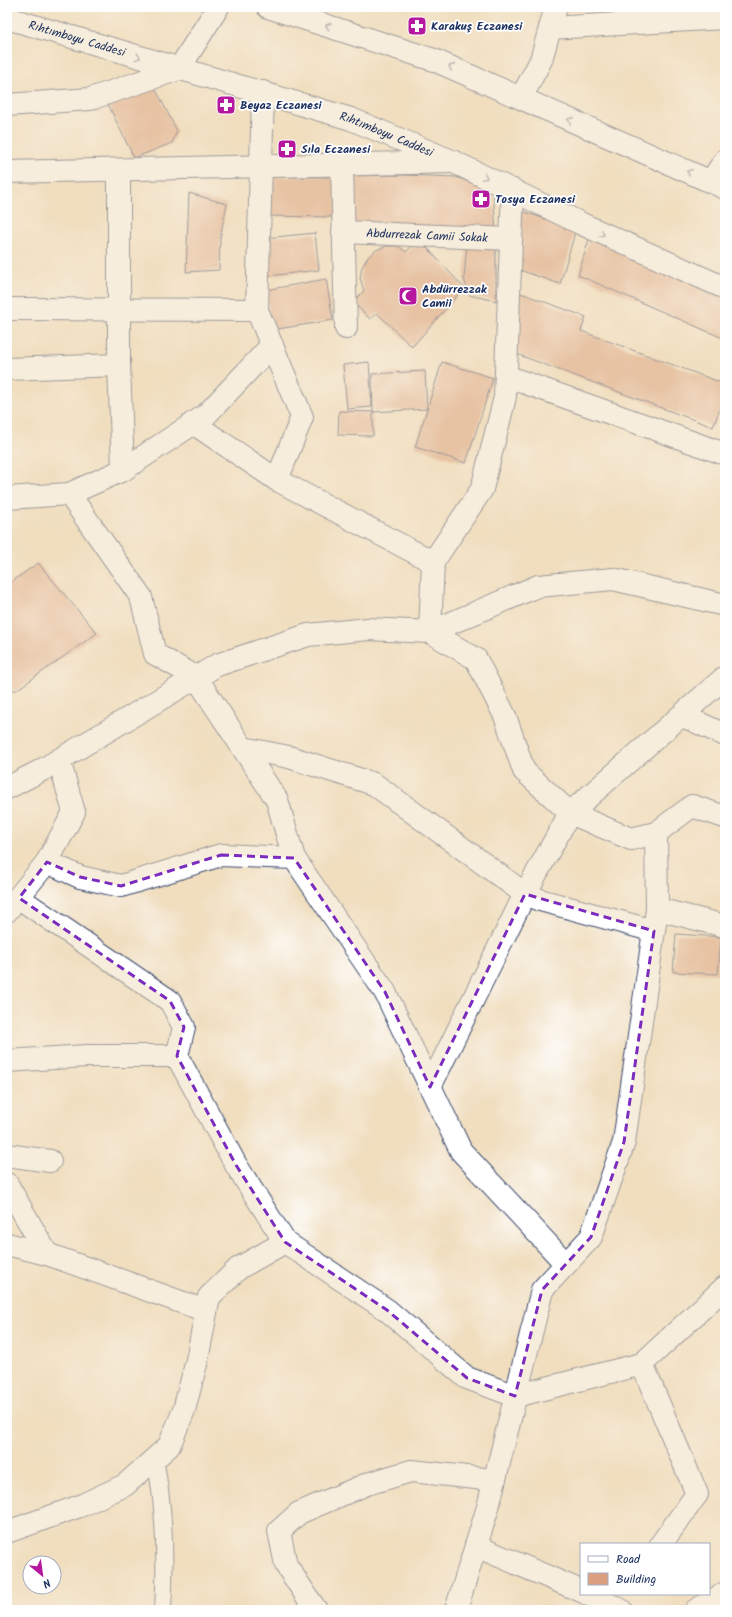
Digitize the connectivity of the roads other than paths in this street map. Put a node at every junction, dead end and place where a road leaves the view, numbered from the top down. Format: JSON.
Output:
{"nodes":[{"id":1,"x":218,"y":7,"type":"edge"},
{"id":2,"x":268,"y":7,"type":"edge"},
{"id":3,"x":556,"y":7,"type":"edge"},
{"id":4,"x":7,"y":18,"type":"edge"},
{"id":5,"x":725,"y":18,"type":"edge"},
{"id":6,"x":550,"y":28,"type":"junction"},
{"id":7,"x":178,"y":69,"type":"junction"},
{"id":8,"x":264,"y":92,"type":"junction"},
{"id":9,"x":521,"y":98,"type":"junction"},
{"id":10,"x":7,"y":105,"type":"edge"},
{"id":11,"x":725,"y":160,"type":"edge"},
{"id":12,"x":454,"y":162,"type":"junction"},
{"id":13,"x":342,"y":165,"type":"junction"},
{"id":14,"x":261,"y":167,"type":"junction"},
{"id":15,"x":119,"y":171,"type":"junction"},
{"id":16,"x":7,"y":172,"type":"edge"},
{"id":17,"x":718,"y":184,"type":"edge"},
{"id":18,"x":513,"y":190,"type":"junction"},
{"id":19,"x":343,"y":232,"type":"junction"},
{"id":20,"x":511,"y":239,"type":"junction"},
{"id":21,"x":725,"y":288,"type":"edge"},
{"id":22,"x":7,"y":309,"type":"edge"},
{"id":23,"x":120,"y":309,"type":"junction"},
{"id":24,"x":258,"y":310,"type":"junction"},
{"id":25,"x":346,"y":328,"type":"dead end"},
{"id":26,"x":272,"y":345,"type":"junction"},
{"id":27,"x":119,"y":365,"type":"junction"},
{"id":28,"x":7,"y":369,"type":"edge"},
{"id":29,"x":506,"y":376,"type":"junction"},
{"id":30,"x":193,"y":423,"type":"junction"},
{"id":31,"x":725,"y":454,"type":"edge"},
{"id":32,"x":123,"y":470,"type":"junction"},
{"id":33,"x":277,"y":480,"type":"junction"},
{"id":34,"x":69,"y":494,"type":"junction"},
{"id":35,"x":7,"y":498,"type":"edge"},
{"id":36,"x":433,"y":562,"type":"junction"},
{"id":37,"x":725,"y":605,"type":"edge"},
{"id":38,"x":430,"y":632,"type":"junction"},
{"id":39,"x":196,"y":677,"type":"junction"},
{"id":40,"x":725,"y":677,"type":"edge"},
{"id":41,"x":682,"y":716,"type":"junction"},
{"id":42,"x":725,"y":735,"type":"edge"},
{"id":43,"x":243,"y":748,"type":"junction"},
{"id":44,"x":60,"y":760,"type":"junction"},
{"id":45,"x":7,"y":788,"type":"edge"},
{"id":46,"x":570,"y":813,"type":"junction"},
{"id":47,"x":725,"y":817,"type":"edge"},
{"id":48,"x":656,"y":832,"type":"junction"},
{"id":49,"x":294,"y":858,"type":"junction"},
{"id":50,"x":47,"y":862,"type":"junction"},
{"id":51,"x":525,"y":894,"type":"junction"},
{"id":52,"x":13,"y":905,"type":"edge"},
{"id":53,"x":657,"y":909,"type":"junction"},
{"id":54,"x":725,"y":926,"type":"edge"},
{"id":55,"x":654,"y":931,"type":"junction"},
{"id":56,"x":177,"y":1056,"type":"junction"},
{"id":57,"x":7,"y":1061,"type":"edge"},
{"id":58,"x":430,"y":1086,"type":"junction"},
{"id":59,"x":7,"y":1155,"type":"edge"},
{"id":60,"x":50,"y":1161,"type":"dead end"},
{"id":61,"x":7,"y":1184,"type":"edge"},
{"id":62,"x":285,"y":1242,"type":"junction"},
{"id":63,"x":7,"y":1244,"type":"edge"},
{"id":64,"x":47,"y":1254,"type":"junction"},
{"id":65,"x":566,"y":1264,"type":"junction"},
{"id":66,"x":725,"y":1287,"type":"edge"},
{"id":67,"x":206,"y":1311,"type":"junction"},
{"id":68,"x":642,"y":1364,"type":"junction"},
{"id":69,"x":515,"y":1396,"type":"junction"},
{"id":70,"x":155,"y":1459,"type":"junction"},
{"id":71,"x":494,"y":1480,"type":"junction"},
{"id":72,"x":7,"y":1532,"type":"edge"},
{"id":73,"x":662,"y":1543,"type":"edge"},
{"id":74,"x":476,"y":1546,"type":"junction"},
{"id":75,"x":580,"y":1591,"type":"edge"},
{"id":76,"x":725,"y":1593,"type":"edge"},
{"id":77,"x":591,"y":1595,"type":"edge"},
{"id":78,"x":620,"y":1603,"type":"edge"},
{"id":79,"x":163,"y":1610,"type":"edge"},
{"id":80,"x":316,"y":1610,"type":"edge"},
{"id":81,"x":456,"y":1610,"type":"edge"},
{"id":82,"x":696,"y":1610,"type":"edge"}],
"edges":[{"from":1,"to":7,"type":"street"},
{"from":9,"to":2,"type":"street","one_way":true},
{"from":3,"to":6,"type":"street"},
{"from":4,"to":7,"type":"street","name":"Rıhtımboyu Caddesi","one_way":true},
{"from":5,"to":6,"type":"street"},
{"from":6,"to":9,"type":"street"},
{"from":7,"to":8,"type":"street","name":"Rıhtımboyu Caddesi"},
{"from":7,"to":10,"type":"street"},
{"from":8,"to":12,"type":"street","name":"Rıhtımboyu Caddesi"},
{"from":8,"to":14,"type":"street"},
{"from":17,"to":9,"type":"street","one_way":true},
{"from":11,"to":17,"type":"street"},
{"from":12,"to":13,"type":"street"},
{"from":12,"to":18,"type":"street","name":"Rıhtımboyu Caddesi","one_way":true},
{"from":13,"to":14,"type":"street"},
{"from":13,"to":19,"type":"street"},
{"from":14,"to":15,"type":"street"},
{"from":14,"to":24,"type":"street"},
{"from":15,"to":16,"type":"street"},
{"from":15,"to":23,"type":"street"},
{"from":18,"to":20,"type":"street"},
{"from":18,"to":21,"type":"street","name":"Rıhtımboyu Caddesi","one_way":true},
{"from":19,"to":20,"type":"street","name":"Abdurrezak Camii Sokak"},
{"from":19,"to":25,"type":"street"},
{"from":20,"to":29,"type":"street"},
{"from":22,"to":23,"type":"street"},
{"from":23,"to":24,"type":"street"},
{"from":23,"to":27,"type":"street"},
{"from":24,"to":26,"type":"street"},
{"from":26,"to":30,"type":"street"},
{"from":26,"to":33,"type":"street"},
{"from":27,"to":28,"type":"street"},
{"from":27,"to":32,"type":"street"},
{"from":29,"to":31,"type":"street"},
{"from":29,"to":36,"type":"street"},
{"from":30,"to":32,"type":"street"},
{"from":30,"to":33,"type":"street"},
{"from":32,"to":34,"type":"street"},
{"from":33,"to":36,"type":"street"},
{"from":34,"to":35,"type":"street"},
{"from":34,"to":39,"type":"street"},
{"from":36,"to":38,"type":"street"},
{"from":37,"to":38,"type":"street"},
{"from":38,"to":39,"type":"street"},
{"from":38,"to":46,"type":"street"},
{"from":39,"to":43,"type":"street"},
{"from":39,"to":44,"type":"street"},
{"from":40,"to":41,"type":"street"},
{"from":41,"to":42,"type":"street"},
{"from":41,"to":46,"type":"street"},
{"from":43,"to":49,"type":"street"},
{"from":43,"to":51,"type":"street"},
{"from":44,"to":45,"type":"street"},
{"from":44,"to":50,"type":"street"},
{"from":46,"to":48,"type":"street"},
{"from":46,"to":51,"type":"street"},
{"from":47,"to":48,"type":"street"},
{"from":48,"to":53,"type":"street"},
{"from":49,"to":50,"type":"street"},
{"from":49,"to":58,"type":"street"},
{"from":50,"to":52,"type":"street"},
{"from":51,"to":55,"type":"street"},
{"from":51,"to":58,"type":"street"},
{"from":52,"to":56,"type":"street"},
{"from":53,"to":54,"type":"street"},
{"from":53,"to":55,"type":"street"},
{"from":55,"to":65,"type":"street"},
{"from":56,"to":57,"type":"street"},
{"from":56,"to":62,"type":"street"},
{"from":58,"to":65,"type":"street"},
{"from":59,"to":60,"type":"street"},
{"from":61,"to":64,"type":"street"},
{"from":62,"to":67,"type":"street"},
{"from":62,"to":69,"type":"street"},
{"from":63,"to":64,"type":"street"},
{"from":64,"to":67,"type":"street"},
{"from":65,"to":69,"type":"street"},
{"from":66,"to":68,"type":"street"},
{"from":67,"to":70,"type":"street"},
{"from":68,"to":69,"type":"street"},
{"from":68,"to":73,"type":"street"},
{"from":69,"to":71,"type":"street"},
{"from":70,"to":72,"type":"street"},
{"from":70,"to":79,"type":"lane"},
{"from":71,"to":74,"type":"street"},
{"from":71,"to":80,"type":"street"},
{"from":74,"to":75,"type":"street"},
{"from":74,"to":81,"type":"street"},
{"from":76,"to":82,"type":"street"},
{"from":77,"to":78,"type":"street"}]}
